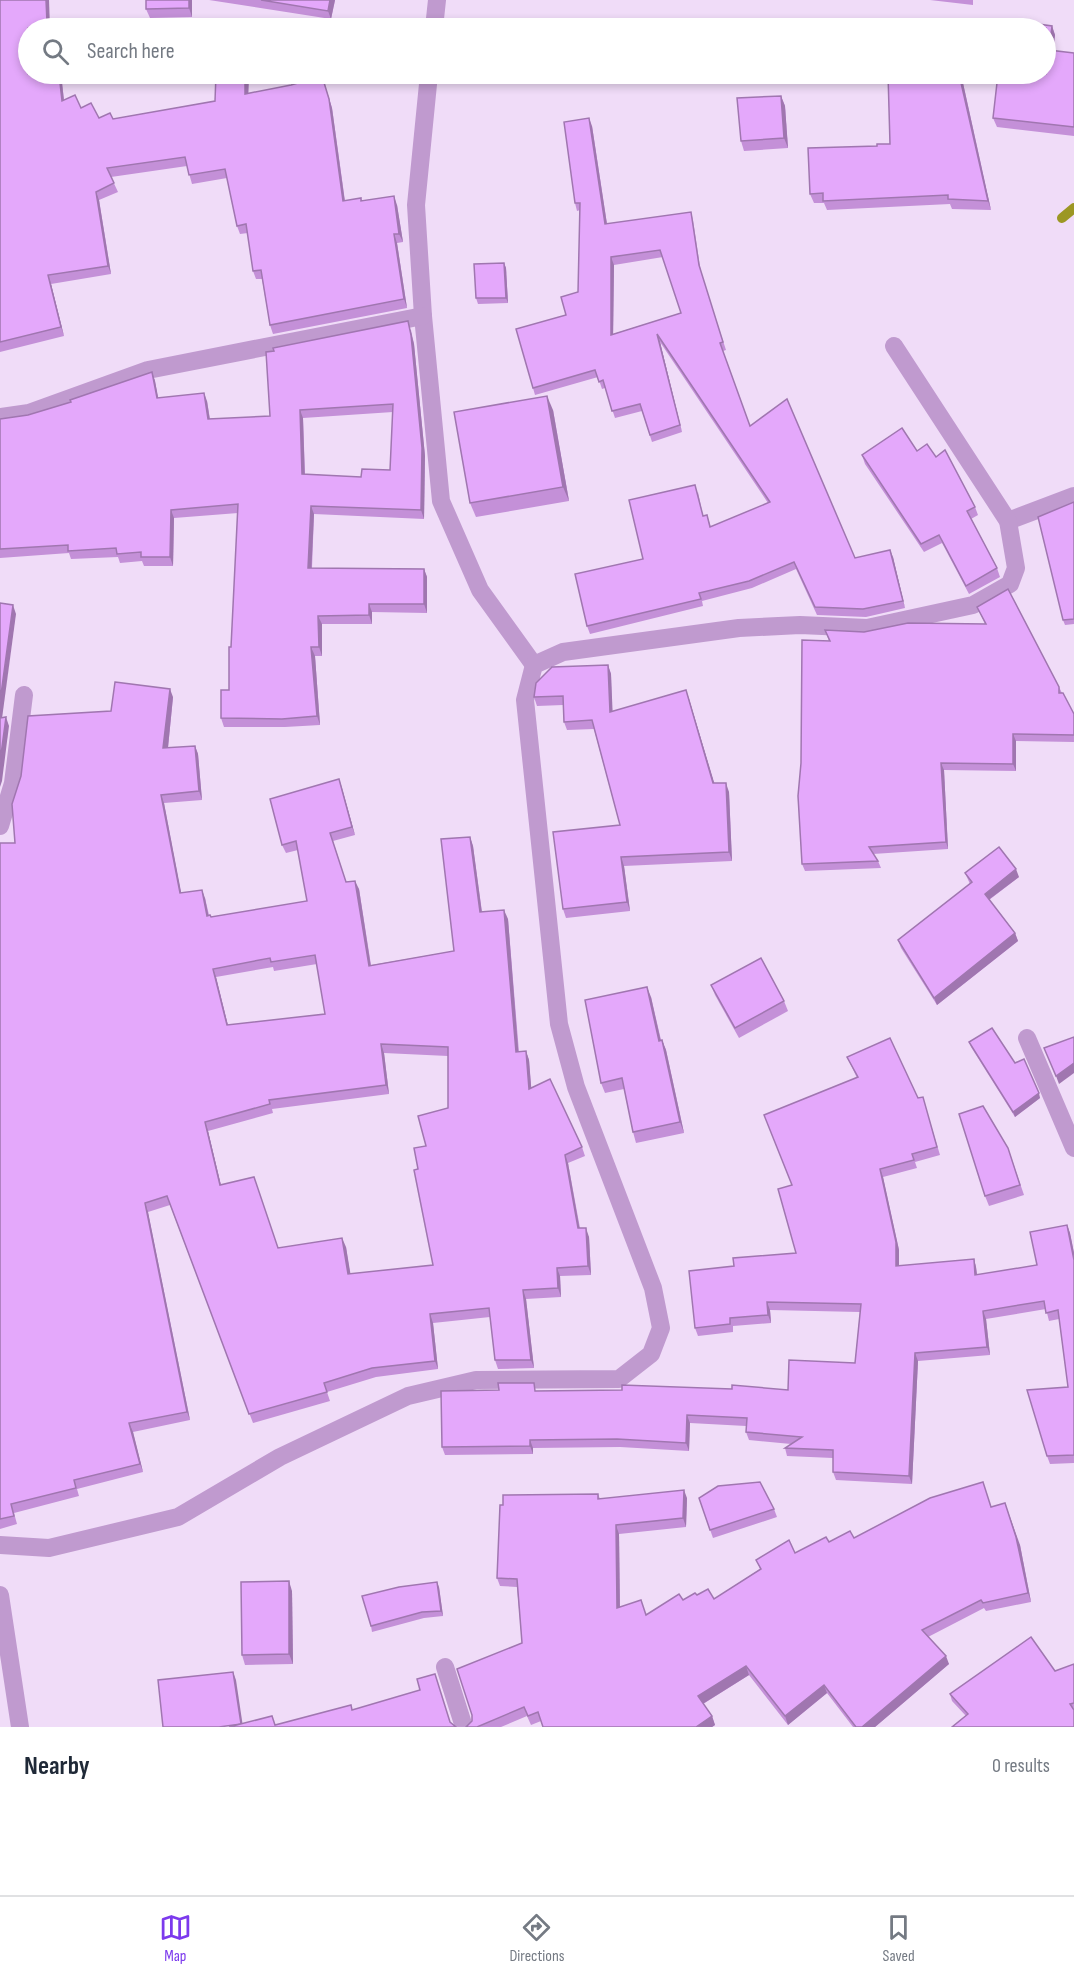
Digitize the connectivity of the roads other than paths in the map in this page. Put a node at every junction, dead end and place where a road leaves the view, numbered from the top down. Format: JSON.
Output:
{"nodes":[{"id":1,"x":437,"y":0,"type":"edge"},
{"id":2,"x":435,"y":18,"type":"edge"},
{"id":3,"x":428,"y":84,"type":"edge"},
{"id":4,"x":423,"y":316,"type":"junction"},
{"id":5,"x":894,"y":346,"type":"dead end"},
{"id":6,"x":0,"y":417,"type":"edge"},
{"id":7,"x":1074,"y":496,"type":"edge"},
{"id":8,"x":1008,"y":521,"type":"junction"},
{"id":9,"x":534,"y":665,"type":"junction"},
{"id":10,"x":24,"y":695,"type":"dead end"},
{"id":11,"x":0,"y":826,"type":"edge"},
{"id":12,"x":1028,"y":1038,"type":"dead end"},
{"id":13,"x":1074,"y":1148,"type":"edge"},
{"id":14,"x":0,"y":1545,"type":"edge"},
{"id":15,"x":0,"y":1595,"type":"edge"},
{"id":16,"x":445,"y":1667,"type":"dead end"},
{"id":17,"x":20,"y":1727,"type":"edge"},
{"id":18,"x":464,"y":1727,"type":"edge"}],
"edges":[{"from":1,"to":2,"type":"street"},
{"from":3,"to":4,"type":"street"},
{"from":4,"to":6,"type":"street"},
{"from":4,"to":9,"type":"street"},
{"from":5,"to":8,"type":"street"},
{"from":7,"to":8,"type":"street"},
{"from":8,"to":9,"type":"street"},
{"from":9,"to":14,"type":"street"},
{"from":10,"to":11,"type":"street"},
{"from":12,"to":13,"type":"street"},
{"from":15,"to":17,"type":"street"},
{"from":16,"to":18,"type":"street"}]}
